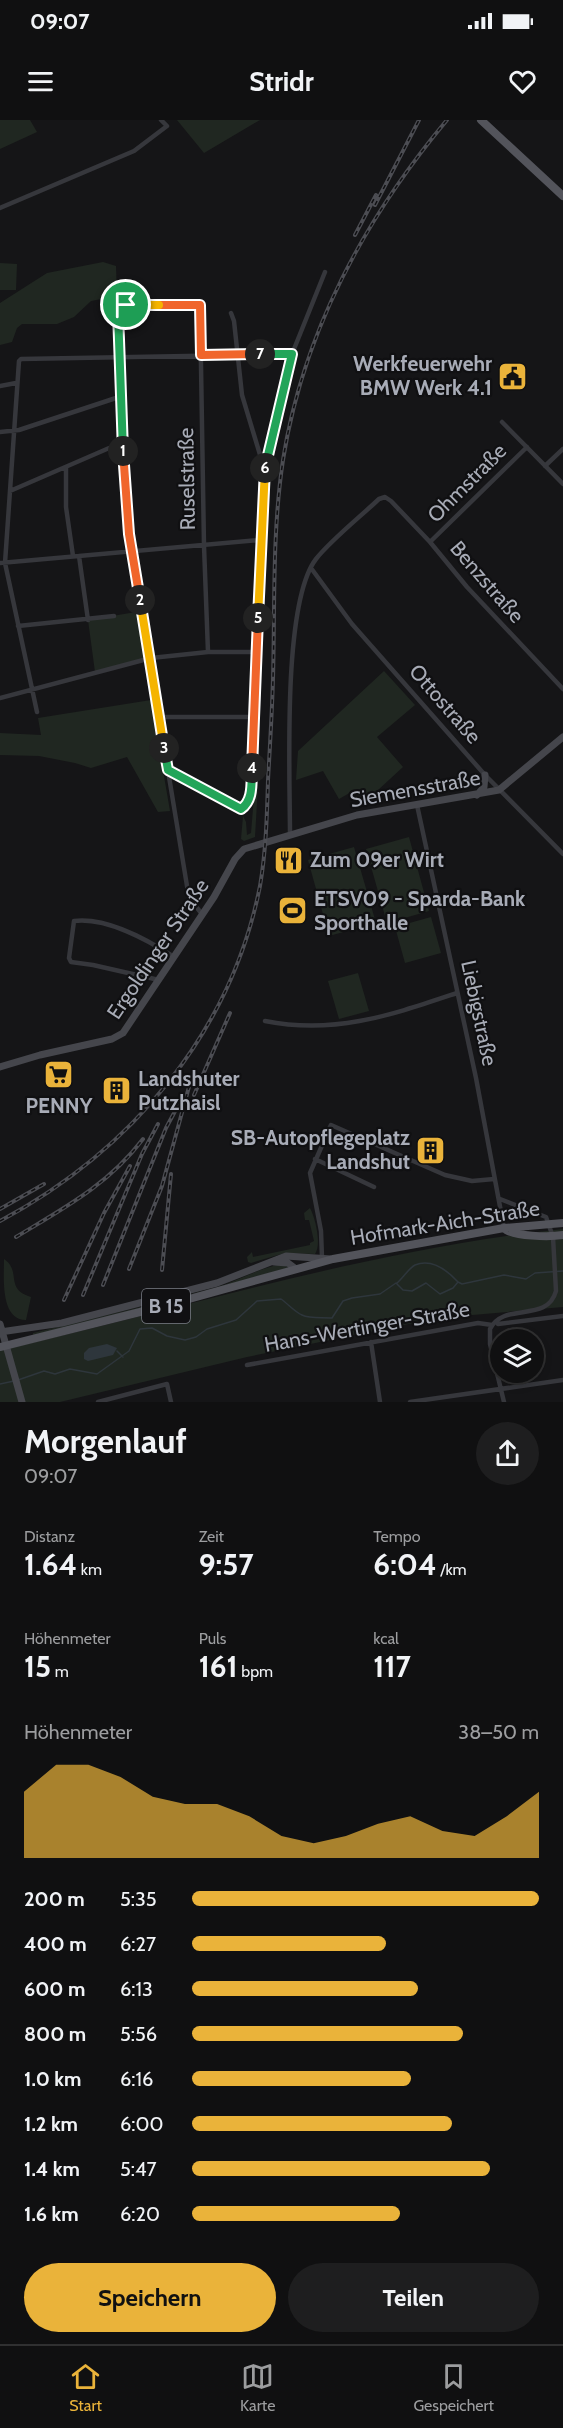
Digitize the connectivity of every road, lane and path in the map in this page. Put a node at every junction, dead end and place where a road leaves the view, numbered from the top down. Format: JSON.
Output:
{"nodes":[{"id":1,"x":161,"y":120,"type":"edge"},
{"id":2,"x":481,"y":120,"type":"edge"},
{"id":3,"x":563,"y":196,"type":"edge"},
{"id":4,"x":0,"y":208,"type":"edge"},
{"id":5,"x":325,"y":272,"type":"dead end"},
{"id":6,"x":231,"y":313,"type":"dead end"},
{"id":7,"x":237,"y":354,"type":"junction"},
{"id":8,"x":292,"y":354,"type":"junction"},
{"id":9,"x":201,"y":355,"type":"junction"},
{"id":10,"x":121,"y":357,"type":"junction"},
{"id":11,"x":16,"y":383,"type":"junction"},
{"id":12,"x":0,"y":386,"type":"edge"},
{"id":13,"x":122,"y":396,"type":"junction"},
{"id":14,"x":502,"y":422,"type":"dead end"},
{"id":15,"x":14,"y":430,"type":"junction"},
{"id":16,"x":0,"y":432,"type":"edge"},
{"id":17,"x":123,"y":442,"type":"junction"},
{"id":18,"x":527,"y":447,"type":"junction"},
{"id":19,"x":563,"y":449,"type":"edge"},
{"id":20,"x":545,"y":466,"type":"junction"},
{"id":21,"x":66,"y":468,"type":"junction"},
{"id":22,"x":265,"y":469,"type":"junction"},
{"id":23,"x":563,"y":484,"type":"edge"},
{"id":24,"x":9,"y":491,"type":"junction"},
{"id":25,"x":260,"y":540,"type":"junction"},
{"id":26,"x":430,"y":542,"type":"junction"},
{"id":27,"x":204,"y":546,"type":"junction"},
{"id":28,"x":132,"y":552,"type":"junction"},
{"id":29,"x":76,"y":556,"type":"junction"},
{"id":30,"x":2,"y":563,"type":"edge"},
{"id":31,"x":311,"y":568,"type":"junction"},
{"id":32,"x":114,"y":616,"type":"dead end"},
{"id":33,"x":87,"y":620,"type":"junction"},
{"id":34,"x":18,"y":626,"type":"junction"},
{"id":35,"x":208,"y":652,"type":"junction"},
{"id":36,"x":257,"y":652,"type":"junction"},
{"id":37,"x":150,"y":658,"type":"junction"},
{"id":38,"x":31,"y":689,"type":"junction"},
{"id":39,"x":563,"y":689,"type":"edge"},
{"id":40,"x":0,"y":698,"type":"edge"},
{"id":41,"x":37,"y":712,"type":"dead end"},
{"id":42,"x":159,"y":717,"type":"junction"},
{"id":43,"x":255,"y":717,"type":"junction"},
{"id":44,"x":563,"y":737,"type":"edge"},
{"id":45,"x":168,"y":770,"type":"junction"},
{"id":46,"x":485,"y":775,"type":"junction"},
{"id":47,"x":499,"y":790,"type":"junction"},
{"id":48,"x":477,"y":795,"type":"junction"},
{"id":49,"x":417,"y":805,"type":"junction"},
{"id":50,"x":290,"y":836,"type":"junction"},
{"id":51,"x":257,"y":844,"type":"joint"},
{"id":52,"x":563,"y":854,"type":"edge"},
{"id":53,"x":202,"y":914,"type":"junction"},
{"id":54,"x":174,"y":957,"type":"junction"},
{"id":55,"x":159,"y":980,"type":"junction"},
{"id":56,"x":457,"y":993,"type":"junction"},
{"id":57,"x":265,"y":1022,"type":"dead end"},
{"id":58,"x":0,"y":1067,"type":"edge"},
{"id":59,"x":315,"y":1159,"type":"junction"},
{"id":60,"x":494,"y":1179,"type":"junction"},
{"id":61,"x":374,"y":1186,"type":"dead end"},
{"id":62,"x":500,"y":1199,"type":"junction"},
{"id":63,"x":560,"y":1223,"type":"edge"},
{"id":64,"x":504,"y":1228,"type":"junction"},
{"id":65,"x":563,"y":1235,"type":"edge"},
{"id":66,"x":553,"y":1237,"type":"junction"},
{"id":67,"x":322,"y":1258,"type":"junction"},
{"id":68,"x":333,"y":1259,"type":"junction"},
{"id":69,"x":268,"y":1262,"type":"junction"},
{"id":70,"x":296,"y":1269,"type":"junction"},
{"id":71,"x":563,"y":1316,"type":"edge"},
{"id":72,"x":492,"y":1324,"type":"junction"},
{"id":73,"x":498,"y":1324,"type":"dead end"},
{"id":74,"x":1,"y":1329,"type":"edge"},
{"id":75,"x":371,"y":1342,"type":"junction"},
{"id":76,"x":2,"y":1344,"type":"edge"},
{"id":77,"x":247,"y":1365,"type":"dead end"},
{"id":78,"x":563,"y":1380,"type":"edge"},
{"id":79,"x":501,"y":1388,"type":"junction"},
{"id":80,"x":22,"y":1402,"type":"edge"},
{"id":81,"x":98,"y":1402,"type":"edge"},
{"id":82,"x":171,"y":1402,"type":"edge"},
{"id":83,"x":380,"y":1402,"type":"edge"},
{"id":84,"x":410,"y":1402,"type":"edge"},
{"id":85,"x":504,"y":1402,"type":"edge"}],
"edges":[{"from":1,"to":4,"type":"street"},
{"from":2,"to":3,"type":"main road"},
{"from":5,"to":8,"type":"street"},
{"from":6,"to":7,"type":"street"},
{"from":7,"to":8,"type":"street"},
{"from":7,"to":9,"type":"street"},
{"from":7,"to":22,"type":"street"},
{"from":8,"to":22,"type":"street"},
{"from":9,"to":10,"type":"street"},
{"from":9,"to":10,"type":"street","name":"Ruselstraße"},
{"from":9,"to":27,"type":"street","name":"Ruselstraße"},
{"from":10,"to":11,"type":"street"},
{"from":10,"to":13,"type":"street"},
{"from":11,"to":12,"type":"street"},
{"from":11,"to":15,"type":"street"},
{"from":13,"to":15,"type":"street"},
{"from":13,"to":17,"type":"street"},
{"from":14,"to":18,"type":"street","name":"Ohmstraße"},
{"from":15,"to":16,"type":"street"},
{"from":15,"to":24,"type":"street"},
{"from":17,"to":21,"type":"street"},
{"from":17,"to":28,"type":"street"},
{"from":18,"to":20,"type":"street"},
{"from":18,"to":26,"type":"street","name":"Ohmstraße"},
{"from":19,"to":20,"type":"street"},
{"from":20,"to":23,"type":"street"},
{"from":21,"to":24,"type":"street"},
{"from":21,"to":29,"type":"street"},
{"from":22,"to":25,"type":"street"},
{"from":24,"to":30,"type":"street"},
{"from":25,"to":27,"type":"street"},
{"from":25,"to":36,"type":"street"},
{"from":26,"to":31,"type":"street","name":"Benzstraße"},
{"from":26,"to":39,"type":"street","name":"Benzstraße"},
{"from":27,"to":28,"type":"street"},
{"from":27,"to":35,"type":"street","name":"Ruselstraße"},
{"from":28,"to":29,"type":"street"},
{"from":28,"to":37,"type":"street"},
{"from":29,"to":30,"type":"street"},
{"from":29,"to":33,"type":"street"},
{"from":30,"to":34,"type":"street"},
{"from":31,"to":46,"type":"street","name":"Ottostraße"},
{"from":31,"to":50,"type":"street"},
{"from":32,"to":33,"type":"street"},
{"from":33,"to":34,"type":"street"},
{"from":34,"to":38,"type":"street"},
{"from":35,"to":36,"type":"street"},
{"from":35,"to":37,"type":"street"},
{"from":36,"to":43,"type":"street"},
{"from":37,"to":38,"type":"street"},
{"from":37,"to":42,"type":"street"},
{"from":38,"to":40,"type":"street"},
{"from":38,"to":41,"type":"street"},
{"from":42,"to":43,"type":"street"},
{"from":42,"to":45,"type":"street"},
{"from":43,"to":45,"type":"street"},
{"from":44,"to":47,"type":"main road","name":"Siemensstraße"},
{"from":45,"to":53,"type":"street"},
{"from":46,"to":47,"type":"street","name":"Ottostraße"},
{"from":46,"to":48,"type":"main road"},
{"from":47,"to":48,"type":"main road","name":"Siemensstraße"},
{"from":47,"to":52,"type":"street","name":"Ottostraße"},
{"from":48,"to":49,"type":"main road","name":"Siemensstraße"},
{"from":49,"to":50,"type":"main road","name":"Siemensstraße"},
{"from":49,"to":56,"type":"street","name":"Liebigstraße"},
{"from":50,"to":51,"type":"main road","name":"Siemensstraße"},
{"from":51,"to":53,"type":"main road","name":"Ergoldinger Straße"},
{"from":53,"to":54,"type":"main road","name":"Ergoldinger Straße"},
{"from":54,"to":55,"type":"main road","name":"Ergoldinger Straße"},
{"from":54,"to":55,"type":"street"},
{"from":55,"to":58,"type":"main road","name":"Ergoldinger Straße"},
{"from":56,"to":57,"type":"street"},
{"from":56,"to":60,"type":"street","name":"Liebigstraße"},
{"from":59,"to":60,"type":"street"},
{"from":59,"to":61,"type":"street"},
{"from":59,"to":67,"type":"street"},
{"from":60,"to":62,"type":"street","name":"Liebigstraße"},
{"from":62,"to":64,"type":"street","name":"Liebigstraße"},
{"from":62,"to":66,"type":"street"},
{"from":63,"to":64,"type":"main road","name":"Hofmark-Aich-Straße","number":"B 15"},
{"from":64,"to":66,"type":"main road"},
{"from":64,"to":68,"type":"main road","name":"Hofmark-Aich-Straße","number":"B 15"},
{"from":65,"to":66,"type":"main road"},
{"from":66,"to":72,"type":"street","name":"Hans-Wertinger-Straße"},
{"from":67,"to":68,"type":"main road","name":"Hofmark-Aich-Straße"},
{"from":67,"to":69,"type":"main road","name":"Hofmark-Aich-Straße"},
{"from":68,"to":70,"type":"main road","name":"Hofmark-Aich-Straße","number":"B 15"},
{"from":69,"to":70,"type":"main road","name":"Hofmark-Aich-Straße"},
{"from":69,"to":74,"type":"main road","name":"Hofmark-Aich-Straße"},
{"from":70,"to":76,"type":"main road","name":"Hofmark-Aich-Straße","number":"B 15"},
{"from":71,"to":73,"type":"street","name":"Hans-Wertinger-Straße"},
{"from":72,"to":75,"type":"street","name":"Hans-Wertinger-Straße"},
{"from":72,"to":79,"type":"street"},
{"from":74,"to":76,"type":"main road"},
{"from":75,"to":77,"type":"street","name":"Hans-Wertinger-Straße"},
{"from":75,"to":83,"type":"street"},
{"from":76,"to":80,"type":"main road"},
{"from":78,"to":79,"type":"street"},
{"from":79,"to":84,"type":"street"},
{"from":79,"to":85,"type":"street"},
{"from":81,"to":82,"type":"street"}]}
